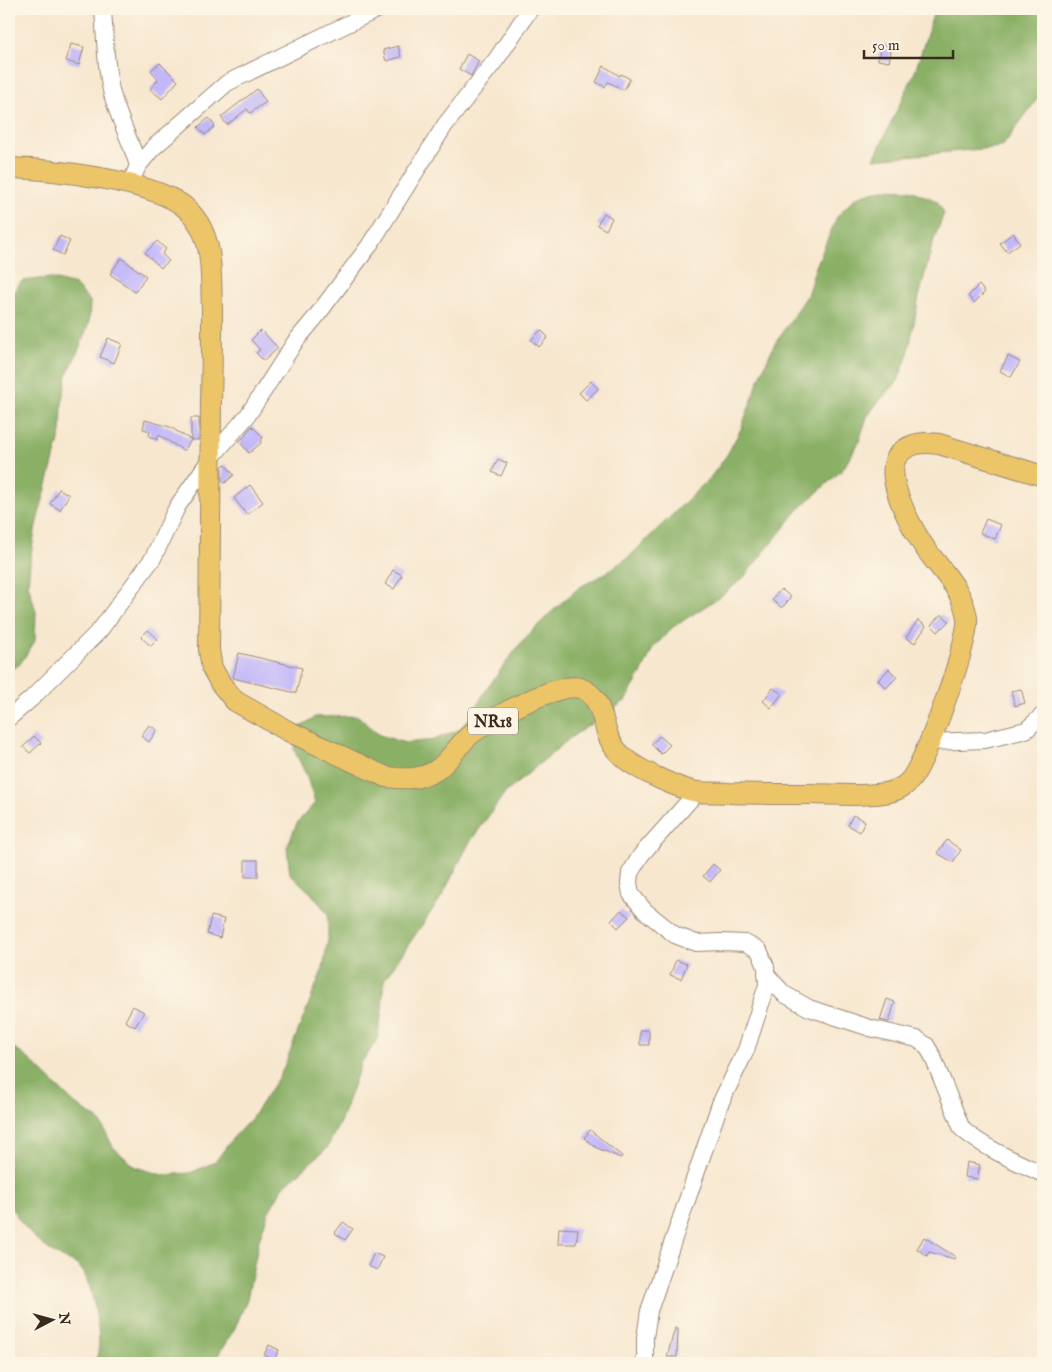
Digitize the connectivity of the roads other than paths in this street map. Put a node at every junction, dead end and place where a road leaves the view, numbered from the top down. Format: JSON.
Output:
{"nodes":[{"id":1,"x":103,"y":9,"type":"edge"},
{"id":2,"x":378,"y":9,"type":"edge"},
{"id":3,"x":530,"y":9,"type":"edge"},
{"id":4,"x":138,"y":166,"type":"junction"},
{"id":5,"x":9,"y":168,"type":"edge"},
{"id":6,"x":130,"y":184,"type":"junction"},
{"id":7,"x":211,"y":458,"type":"junction"},
{"id":8,"x":1043,"y":476,"type":"edge"},
{"id":9,"x":1043,"y":715,"type":"edge"},
{"id":10,"x":9,"y":718,"type":"edge"},
{"id":11,"x":930,"y":742,"type":"junction"},
{"id":12,"x":697,"y":792,"type":"junction"},
{"id":13,"x":766,"y":974,"type":"junction"},
{"id":14,"x":1043,"y":1174,"type":"edge"},
{"id":15,"x":645,"y":1363,"type":"edge"}],
"edges":[{"from":1,"to":4,"type":"street"},
{"from":2,"to":4,"type":"street"},
{"from":3,"to":7,"type":"street"},
{"from":4,"to":6,"type":"street"},
{"from":5,"to":6,"type":"main road","number":"NR18"},
{"from":6,"to":7,"type":"main road","number":"NR18"},
{"from":7,"to":10,"type":"street"},
{"from":7,"to":12,"type":"main road","number":"NR18"},
{"from":8,"to":11,"type":"main road","number":"NR18"},
{"from":9,"to":11,"type":"street"},
{"from":11,"to":12,"type":"main road","number":"NR18"},
{"from":12,"to":13,"type":"street"},
{"from":13,"to":14,"type":"street"},
{"from":13,"to":15,"type":"street"}]}
